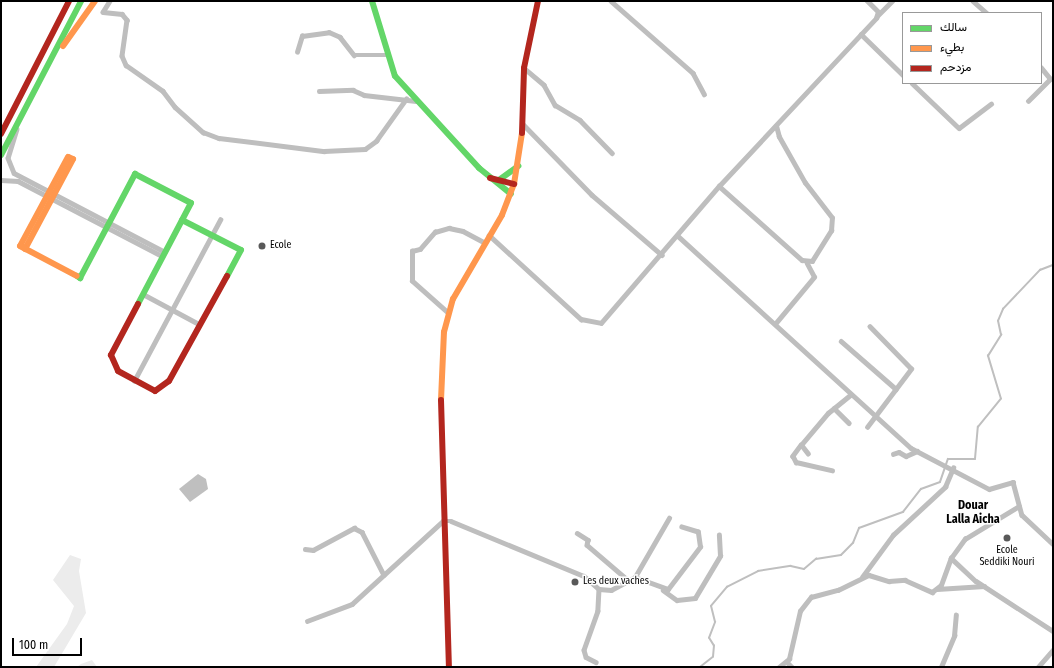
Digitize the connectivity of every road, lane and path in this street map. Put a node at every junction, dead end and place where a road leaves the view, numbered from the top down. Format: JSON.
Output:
{"nodes":[{"id":1,"x":69,"y":1,"type":"edge"},
{"id":2,"x":81,"y":1,"type":"edge"},
{"id":3,"x":94,"y":1,"type":"edge"},
{"id":4,"x":110,"y":1,"type":"edge"},
{"id":5,"x":372,"y":1,"type":"edge"},
{"id":6,"x":538,"y":1,"type":"edge"},
{"id":7,"x":611,"y":1,"type":"edge"},
{"id":8,"x":867,"y":1,"type":"edge"},
{"id":9,"x":892,"y":1,"type":"edge"},
{"id":10,"x":973,"y":1,"type":"edge"},
{"id":11,"x":986,"y":12,"type":"edge"},
{"id":12,"x":877,"y":16,"type":"junction"},
{"id":13,"x":861,"y":34,"type":"junction"},
{"id":14,"x":297,"y":52,"type":"dead end"},
{"id":15,"x":386,"y":55,"type":"junction"},
{"id":16,"x":51,"y":60,"type":"junction"},
{"id":17,"x":524,"y":68,"type":"junction"},
{"id":18,"x":1042,"y":69,"type":"edge"},
{"id":19,"x":902,"y":73,"type":"edge"},
{"id":20,"x":913,"y":84,"type":"edge"},
{"id":21,"x":319,"y":91,"type":"dead end"},
{"id":22,"x":704,"y":94,"type":"dead end"},
{"id":23,"x":406,"y":99,"type":"junction"},
{"id":24,"x":416,"y":101,"type":"junction"},
{"id":25,"x":1028,"y":101,"type":"dead end"},
{"id":26,"x":991,"y":104,"type":"dead end"},
{"id":27,"x":18,"y":124,"type":"junction"},
{"id":28,"x":523,"y":124,"type":"junction"},
{"id":29,"x":776,"y":126,"type":"junction"},
{"id":30,"x":1,"y":134,"type":"edge"},
{"id":31,"x":612,"y":153,"type":"dead end"},
{"id":32,"x":1,"y":155,"type":"edge"},
{"id":33,"x":518,"y":166,"type":"junction"},
{"id":34,"x":1,"y":180,"type":"edge"},
{"id":35,"x":498,"y":183,"type":"junction"},
{"id":36,"x":514,"y":184,"type":"junction"},
{"id":37,"x":719,"y":186,"type":"junction"},
{"id":38,"x":50,"y":194,"type":"junction"},
{"id":39,"x":511,"y":194,"type":"junction"},
{"id":40,"x":507,"y":203,"type":"junction"},
{"id":41,"x":182,"y":220,"type":"junction"},
{"id":42,"x":220,"y":220,"type":"dead end"},
{"id":43,"x":108,"y":225,"type":"junction"},
{"id":44,"x":211,"y":235,"type":"junction"},
{"id":45,"x":489,"y":235,"type":"junction"},
{"id":46,"x":678,"y":236,"type":"junction"},
{"id":47,"x":484,"y":242,"type":"junction"},
{"id":48,"x":164,"y":254,"type":"junction"},
{"id":49,"x":662,"y":255,"type":"junction"},
{"id":50,"x":807,"y":264,"type":"junction"},
{"id":51,"x":185,"y":269,"type":"dead end"},
{"id":52,"x":192,"y":272,"type":"junction"},
{"id":53,"x":143,"y":294,"type":"junction"},
{"id":54,"x":172,"y":309,"type":"junction"},
{"id":55,"x":448,"y":313,"type":"junction"},
{"id":56,"x":199,"y":324,"type":"junction"},
{"id":57,"x":775,"y":324,"type":"junction"},
{"id":58,"x":870,"y":327,"type":"dead end"},
{"id":59,"x":841,"y":341,"type":"dead end"},
{"id":60,"x":134,"y":381,"type":"junction"},
{"id":61,"x":896,"y":389,"type":"junction"},
{"id":62,"x":850,"y":395,"type":"junction"},
{"id":63,"x":834,"y":408,"type":"junction"},
{"id":64,"x":875,"y":416,"type":"junction"},
{"id":65,"x":849,"y":423,"type":"dead end"},
{"id":66,"x":867,"y":427,"type":"dead end"},
{"id":67,"x":801,"y":445,"type":"junction"},
{"id":68,"x":917,"y":451,"type":"junction"},
{"id":69,"x":808,"y":454,"type":"dead end"},
{"id":70,"x":893,"y":454,"type":"dead end"},
{"id":71,"x":953,"y":468,"type":"junction"},
{"id":72,"x":832,"y":470,"type":"dead end"},
{"id":73,"x":1019,"y":506,"type":"junction"},
{"id":74,"x":669,"y":518,"type":"dead end"},
{"id":75,"x":443,"y":521,"type":"junction"},
{"id":76,"x":682,"y":527,"type":"dead end"},
{"id":77,"x":577,"y":533,"type":"dead end"},
{"id":78,"x":719,"y":535,"type":"dead end"},
{"id":79,"x":1053,"y":544,"type":"edge"},
{"id":80,"x":305,"y":549,"type":"dead end"},
{"id":81,"x":951,"y":558,"type":"junction"},
{"id":82,"x":384,"y":575,"type":"junction"},
{"id":83,"x":862,"y":576,"type":"junction"},
{"id":84,"x":635,"y":577,"type":"junction"},
{"id":85,"x":628,"y":580,"type":"junction"},
{"id":86,"x":984,"y":586,"type":"junction"},
{"id":87,"x":599,"y":589,"type":"junction"},
{"id":88,"x":937,"y":589,"type":"junction"},
{"id":89,"x":662,"y":590,"type":"junction"},
{"id":90,"x":956,"y":615,"type":"dead end"},
{"id":91,"x":307,"y":621,"type":"dead end"},
{"id":92,"x":1052,"y":628,"type":"edge"},
{"id":93,"x":1053,"y":650,"type":"edge"},
{"id":94,"x":596,"y":662,"type":"dead end"},
{"id":95,"x":786,"y":662,"type":"junction"},
{"id":96,"x":449,"y":667,"type":"edge"},
{"id":97,"x":779,"y":667,"type":"edge"},
{"id":98,"x":792,"y":667,"type":"edge"},
{"id":99,"x":941,"y":667,"type":"edge"},
{"id":100,"x":1038,"y":667,"type":"edge"}],
"edges":[{"from":1,"to":30,"type":"main road"},
{"from":2,"to":16,"type":"main road"},
{"from":3,"to":16,"type":"main road"},
{"from":4,"to":23,"type":"street"},
{"from":5,"to":15,"type":"main road"},
{"from":6,"to":17,"type":"main road"},
{"from":7,"to":22,"type":"street"},
{"from":8,"to":12,"type":"street"},
{"from":9,"to":12,"type":"street"},
{"from":10,"to":11,"type":"street"},
{"from":12,"to":13,"type":"street"},
{"from":13,"to":19,"type":"street"},
{"from":13,"to":29,"type":"street"},
{"from":14,"to":15,"type":"street"},
{"from":15,"to":24,"type":"main road"},
{"from":16,"to":27,"type":"main road"},
{"from":17,"to":28,"type":"main road"},
{"from":17,"to":31,"type":"street"},
{"from":18,"to":25,"type":"street"},
{"from":20,"to":26,"type":"street"},
{"from":21,"to":23,"type":"street"},
{"from":23,"to":24,"type":"street"},
{"from":24,"to":35,"type":"main road"},
{"from":27,"to":32,"type":"main road"},
{"from":27,"to":38,"type":"street"},
{"from":28,"to":33,"type":"main road"},
{"from":28,"to":49,"type":"street"},
{"from":29,"to":37,"type":"street"},
{"from":29,"to":50,"type":"street"},
{"from":33,"to":35,"type":"main road"},
{"from":33,"to":36,"type":"main road"},
{"from":34,"to":38,"type":"street"},
{"from":35,"to":36,"type":"main road"},
{"from":35,"to":39,"type":"main road"},
{"from":35,"to":40,"type":"main road"},
{"from":36,"to":39,"type":"main road"},
{"from":37,"to":46,"type":"street"},
{"from":37,"to":50,"type":"street"},
{"from":38,"to":38,"type":"main road"},
{"from":38,"to":43,"type":"street"},
{"from":38,"to":43,"type":"main road"},
{"from":39,"to":40,"type":"main road"},
{"from":40,"to":45,"type":"main road"},
{"from":41,"to":43,"type":"main road"},
{"from":41,"to":44,"type":"main road"},
{"from":41,"to":48,"type":"main road"},
{"from":42,"to":44,"type":"street"},
{"from":43,"to":48,"type":"street"},
{"from":44,"to":52,"type":"street"},
{"from":44,"to":56,"type":"main road"},
{"from":45,"to":47,"type":"main road"},
{"from":45,"to":49,"type":"street"},
{"from":46,"to":49,"type":"street"},
{"from":46,"to":57,"type":"street"},
{"from":47,"to":55,"type":"main road"},
{"from":47,"to":55,"type":"street"},
{"from":48,"to":53,"type":"main road"},
{"from":50,"to":57,"type":"street"},
{"from":51,"to":52,"type":"street"},
{"from":52,"to":54,"type":"street"},
{"from":53,"to":54,"type":"street"},
{"from":53,"to":60,"type":"main road"},
{"from":54,"to":56,"type":"street"},
{"from":54,"to":60,"type":"street"},
{"from":55,"to":75,"type":"main road"},
{"from":56,"to":60,"type":"main road"},
{"from":57,"to":62,"type":"street"},
{"from":58,"to":61,"type":"street"},
{"from":59,"to":61,"type":"street"},
{"from":61,"to":64,"type":"street"},
{"from":62,"to":63,"type":"street"},
{"from":62,"to":64,"type":"street"},
{"from":63,"to":65,"type":"street"},
{"from":63,"to":67,"type":"street"},
{"from":64,"to":66,"type":"street"},
{"from":64,"to":68,"type":"street"},
{"from":67,"to":69,"type":"street"},
{"from":67,"to":72,"type":"street"},
{"from":68,"to":70,"type":"street"},
{"from":68,"to":71,"type":"street"},
{"from":71,"to":73,"type":"street"},
{"from":71,"to":83,"type":"street"},
{"from":73,"to":79,"type":"street"},
{"from":73,"to":81,"type":"street"},
{"from":74,"to":84,"type":"street"},
{"from":75,"to":82,"type":"street"},
{"from":75,"to":87,"type":"street"},
{"from":75,"to":96,"type":"main road"},
{"from":76,"to":89,"type":"street"},
{"from":77,"to":85,"type":"street"},
{"from":78,"to":89,"type":"street"},
{"from":80,"to":82,"type":"street"},
{"from":81,"to":86,"type":"street"},
{"from":81,"to":88,"type":"street"},
{"from":82,"to":91,"type":"street"},
{"from":83,"to":88,"type":"street"},
{"from":83,"to":95,"type":"street"},
{"from":84,"to":85,"type":"street"},
{"from":84,"to":89,"type":"street"},
{"from":85,"to":87,"type":"street"},
{"from":86,"to":88,"type":"street"},
{"from":86,"to":92,"type":"street"},
{"from":87,"to":94,"type":"street"},
{"from":90,"to":99,"type":"street"},
{"from":93,"to":100,"type":"street"},
{"from":95,"to":97,"type":"street"},
{"from":95,"to":98,"type":"street"}]}
